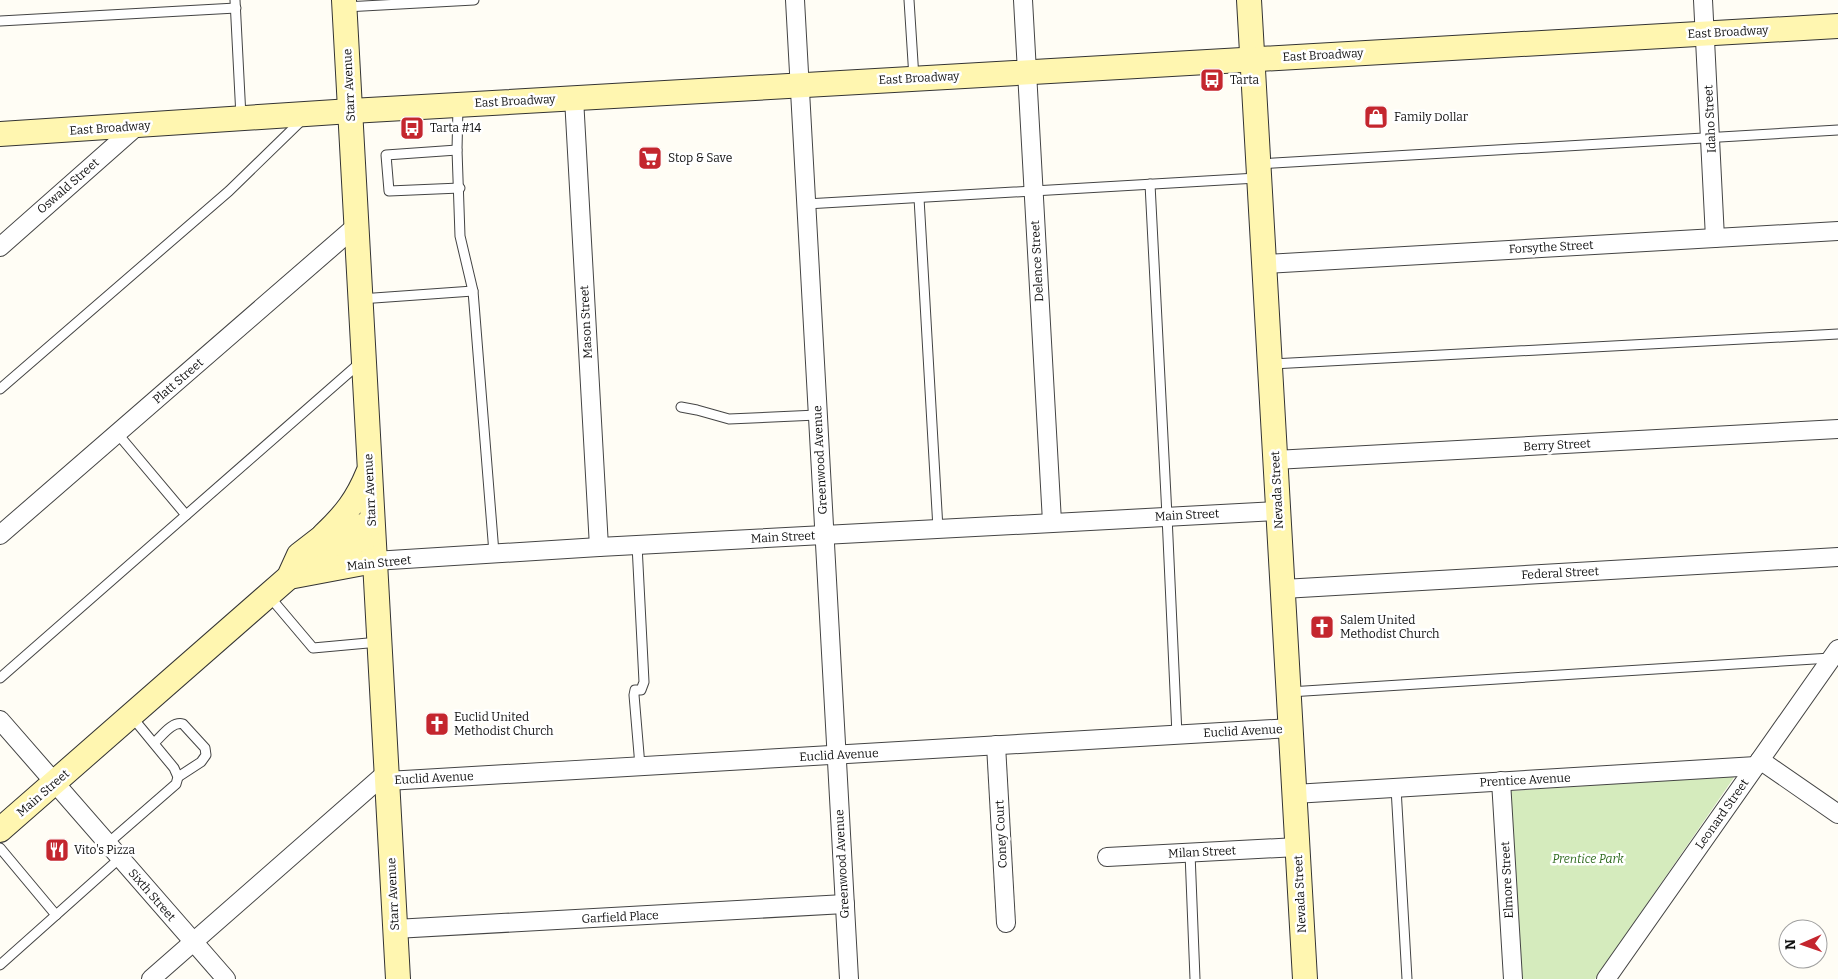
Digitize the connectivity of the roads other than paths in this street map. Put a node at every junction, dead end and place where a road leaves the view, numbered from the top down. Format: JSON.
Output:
{"nodes":[{"id":1,"x":474,"y":0,"type":"edge"},
{"id":2,"x":795,"y":0,"type":"edge"},
{"id":3,"x":909,"y":0,"type":"edge"},
{"id":4,"x":1023,"y":0,"type":"edge"},
{"id":5,"x":1250,"y":0,"type":"edge"},
{"id":6,"x":1704,"y":0,"type":"edge"},
{"id":7,"x":235,"y":4,"type":"edge"},
{"id":8,"x":345,"y":4,"type":"edge"},
{"id":9,"x":0,"y":21,"type":"edge"},
{"id":10,"x":1838,"y":26,"type":"edge"},
{"id":11,"x":1706,"y":33,"type":"junction"},
{"id":12,"x":1253,"y":59,"type":"junction"},
{"id":13,"x":1027,"y":72,"type":"junction"},
{"id":14,"x":914,"y":78,"type":"junction"},
{"id":15,"x":799,"y":85,"type":"junction"},
{"id":16,"x":574,"y":98,"type":"junction"},
{"id":17,"x":458,"y":105,"type":"junction"},
{"id":18,"x":351,"y":111,"type":"junction"},
{"id":19,"x":308,"y":114,"type":"junction"},
{"id":20,"x":241,"y":119,"type":"junction"},
{"id":21,"x":136,"y":126,"type":"junction"},
{"id":22,"x":1838,"y":130,"type":"edge"},
{"id":23,"x":0,"y":134,"type":"edge"},
{"id":24,"x":1710,"y":138,"type":"junction"},
{"id":25,"x":457,"y":150,"type":"junction"},
{"id":26,"x":1259,"y":171,"type":"junction"},
{"id":27,"x":1150,"y":184,"type":"junction"},
{"id":28,"x":460,"y":188,"type":"junction"},
{"id":29,"x":1034,"y":192,"type":"junction"},
{"id":30,"x":919,"y":198,"type":"junction"},
{"id":31,"x":806,"y":204,"type":"junction"},
{"id":32,"x":356,"y":226,"type":"junction"},
{"id":33,"x":1838,"y":231,"type":"edge"},
{"id":34,"x":1715,"y":238,"type":"junction"},
{"id":35,"x":0,"y":247,"type":"edge"},
{"id":36,"x":1264,"y":264,"type":"junction"},
{"id":37,"x":473,"y":291,"type":"junction"},
{"id":38,"x":360,"y":299,"type":"junction"},
{"id":39,"x":1838,"y":334,"type":"edge"},
{"id":40,"x":364,"y":360,"type":"junction"},
{"id":41,"x":1270,"y":364,"type":"junction"},
{"id":42,"x":0,"y":389,"type":"edge"},
{"id":43,"x":681,"y":407,"type":"dead end"},
{"id":44,"x":818,"y":415,"type":"junction"},
{"id":45,"x":1838,"y":429,"type":"edge"},
{"id":46,"x":117,"y":433,"type":"junction"},
{"id":47,"x":1275,"y":460,"type":"junction"},
{"id":48,"x":369,"y":470,"type":"junction"},
{"id":49,"x":1278,"y":510,"type":"junction"},
{"id":50,"x":186,"y":515,"type":"junction"},
{"id":51,"x":1167,"y":516,"type":"junction"},
{"id":52,"x":1052,"y":522,"type":"junction"},
{"id":53,"x":372,"y":528,"type":"junction"},
{"id":54,"x":938,"y":529,"type":"junction"},
{"id":55,"x":0,"y":535,"type":"edge"},
{"id":56,"x":824,"y":536,"type":"junction"},
{"id":57,"x":321,"y":538,"type":"junction"},
{"id":58,"x":636,"y":545,"type":"junction"},
{"id":59,"x":599,"y":546,"type":"junction"},
{"id":60,"x":494,"y":553,"type":"junction"},
{"id":61,"x":1838,"y":557,"type":"edge"},
{"id":62,"x":374,"y":561,"type":"junction"},
{"id":63,"x":293,"y":576,"type":"junction"},
{"id":64,"x":1283,"y":589,"type":"junction"},
{"id":65,"x":269,"y":595,"type":"junction"},
{"id":66,"x":379,"y":642,"type":"junction"},
{"id":67,"x":1835,"y":654,"type":"edge"},
{"id":68,"x":0,"y":678,"type":"edge"},
{"id":69,"x":1288,"y":692,"type":"junction"},
{"id":70,"x":131,"y":716,"type":"junction"},
{"id":71,"x":0,"y":720,"type":"edge"},
{"id":72,"x":1290,"y":728,"type":"junction"},
{"id":73,"x":1176,"y":735,"type":"junction"},
{"id":74,"x":154,"y":743,"type":"junction"},
{"id":75,"x":996,"y":745,"type":"junction"},
{"id":76,"x":836,"y":755,"type":"junction"},
{"id":77,"x":1758,"y":763,"type":"junction"},
{"id":78,"x":640,"y":766,"type":"junction"},
{"id":79,"x":178,"y":777,"type":"junction"},
{"id":80,"x":387,"y":777,"type":"junction"},
{"id":81,"x":1501,"y":781,"type":"junction"},
{"id":82,"x":54,"y":783,"type":"junction"},
{"id":83,"x":1396,"y":788,"type":"junction"},
{"id":84,"x":1294,"y":794,"type":"junction"},
{"id":85,"x":1838,"y":814,"type":"edge"},
{"id":86,"x":0,"y":830,"type":"edge"},
{"id":87,"x":107,"y":844,"type":"junction"},
{"id":88,"x":1297,"y":846,"type":"junction"},
{"id":89,"x":0,"y":848,"type":"edge"},
{"id":90,"x":1190,"y":852,"type":"junction"},
{"id":91,"x":1107,"y":857,"type":"dead end"},
{"id":92,"x":120,"y":858,"type":"junction"},
{"id":93,"x":845,"y":904,"type":"junction"},
{"id":94,"x":56,"y":915,"type":"junction"},
{"id":95,"x":1006,"y":923,"type":"dead end"},
{"id":96,"x":395,"y":929,"type":"junction"},
{"id":97,"x":193,"y":942,"type":"junction"},
{"id":98,"x":0,"y":965,"type":"edge"},
{"id":99,"x":151,"y":979,"type":"edge"},
{"id":100,"x":226,"y":979,"type":"edge"},
{"id":101,"x":398,"y":979,"type":"edge"},
{"id":102,"x":849,"y":979,"type":"edge"},
{"id":103,"x":1196,"y":979,"type":"edge"},
{"id":104,"x":1305,"y":979,"type":"edge"},
{"id":105,"x":1407,"y":979,"type":"edge"},
{"id":106,"x":1513,"y":979,"type":"edge"},
{"id":107,"x":1606,"y":979,"type":"edge"}],
"edges":[{"from":1,"to":8,"type":"lane"},
{"from":2,"to":15,"type":"street","name":"Greenwood Avenue"},
{"from":3,"to":14,"type":"lane"},
{"from":4,"to":13,"type":"street","name":"Delence Street"},
{"from":5,"to":12,"type":"street","name":"Nevada Street"},
{"from":6,"to":11,"type":"street","name":"Idaho Street"},
{"from":7,"to":9,"type":"lane"},
{"from":7,"to":20,"type":"lane"},
{"from":8,"to":18,"type":"street","name":"Starr Avenue"},
{"from":10,"to":11,"type":"street","name":"East Broadway"},
{"from":11,"to":12,"type":"street","name":"East Broadway"},
{"from":11,"to":24,"type":"street","name":"Idaho Street"},
{"from":12,"to":13,"type":"street","name":"East Broadway"},
{"from":12,"to":26,"type":"street","name":"Nevada Street"},
{"from":13,"to":14,"type":"street","name":"East Broadway"},
{"from":13,"to":29,"type":"street","name":"Delence Street"},
{"from":14,"to":15,"type":"street","name":"East Broadway"},
{"from":15,"to":16,"type":"street","name":"East Broadway"},
{"from":15,"to":31,"type":"street","name":"Greenwood Avenue"},
{"from":16,"to":17,"type":"street","name":"East Broadway"},
{"from":16,"to":59,"type":"street","name":"Mason Street"},
{"from":17,"to":18,"type":"street","name":"East Broadway"},
{"from":17,"to":25,"type":"lane"},
{"from":18,"to":19,"type":"street","name":"East Broadway"},
{"from":18,"to":32,"type":"street","name":"Starr Avenue"},
{"from":19,"to":20,"type":"street","name":"East Broadway"},
{"from":19,"to":42,"type":"lane"},
{"from":20,"to":21,"type":"street","name":"East Broadway"},
{"from":21,"to":23,"type":"street","name":"East Broadway"},
{"from":21,"to":35,"type":"street","name":"Oswald Street"},
{"from":22,"to":24,"type":"lane"},
{"from":24,"to":26,"type":"lane"},
{"from":24,"to":34,"type":"street","name":"Idaho Street"},
{"from":25,"to":28,"type":"lane"},
{"from":25,"to":28,"type":"lane"},
{"from":26,"to":27,"type":"lane"},
{"from":26,"to":36,"type":"street","name":"Nevada Street"},
{"from":27,"to":29,"type":"lane"},
{"from":27,"to":51,"type":"lane"},
{"from":28,"to":37,"type":"lane"},
{"from":29,"to":30,"type":"lane"},
{"from":29,"to":52,"type":"street","name":"Delence Street"},
{"from":30,"to":31,"type":"lane"},
{"from":30,"to":54,"type":"lane"},
{"from":31,"to":44,"type":"street","name":"Greenwood Avenue"},
{"from":32,"to":38,"type":"street","name":"Starr Avenue"},
{"from":32,"to":46,"type":"street","name":"Platt Street"},
{"from":33,"to":34,"type":"street","name":"Forsythe Street"},
{"from":34,"to":36,"type":"street","name":"Forsythe Street"},
{"from":36,"to":41,"type":"street","name":"Nevada Street"},
{"from":37,"to":38,"type":"lane"},
{"from":37,"to":60,"type":"lane"},
{"from":38,"to":40,"type":"street","name":"Starr Avenue"},
{"from":39,"to":41,"type":"lane"},
{"from":40,"to":48,"type":"street","name":"Starr Avenue"},
{"from":40,"to":50,"type":"lane"},
{"from":41,"to":47,"type":"street","name":"Nevada Street"},
{"from":43,"to":44,"type":"lane"},
{"from":44,"to":56,"type":"street","name":"Greenwood Avenue"},
{"from":45,"to":47,"type":"street","name":"Berry Street"},
{"from":46,"to":50,"type":"lane"},
{"from":46,"to":55,"type":"street","name":"Platt Street"},
{"from":47,"to":49,"type":"street","name":"Nevada Street"},
{"from":48,"to":53,"type":"street","name":"Starr Avenue"},
{"from":48,"to":57,"type":"street"},
{"from":49,"to":51,"type":"street","name":"Main Street"},
{"from":49,"to":64,"type":"street","name":"Nevada Street"},
{"from":50,"to":68,"type":"lane"},
{"from":51,"to":52,"type":"street","name":"Main Street"},
{"from":51,"to":73,"type":"lane"},
{"from":52,"to":54,"type":"street","name":"Main Street"},
{"from":53,"to":57,"type":"street","name":"Main Street"},
{"from":53,"to":62,"type":"street","name":"Starr Avenue"},
{"from":53,"to":63,"type":"street"},
{"from":54,"to":56,"type":"street","name":"Main Street"},
{"from":56,"to":58,"type":"street","name":"Main Street"},
{"from":56,"to":76,"type":"street","name":"Greenwood Avenue"},
{"from":57,"to":63,"type":"street","name":"Main Street"},
{"from":58,"to":59,"type":"street","name":"Main Street"},
{"from":58,"to":78,"type":"lane"},
{"from":59,"to":60,"type":"street","name":"Main Street"},
{"from":60,"to":62,"type":"street","name":"Main Street"},
{"from":61,"to":64,"type":"street","name":"Federal Street"},
{"from":62,"to":63,"type":"street","name":"Main Street"},
{"from":62,"to":66,"type":"street","name":"Starr Avenue"},
{"from":63,"to":65,"type":"street","name":"Main Street"},
{"from":64,"to":69,"type":"street","name":"Nevada Street"},
{"from":65,"to":66,"type":"lane"},
{"from":65,"to":70,"type":"street","name":"Main Street"},
{"from":66,"to":80,"type":"street","name":"Starr Avenue"},
{"from":67,"to":69,"type":"lane"},
{"from":67,"to":77,"type":"street","name":"Leonard Street"},
{"from":69,"to":72,"type":"street","name":"Nevada Street"},
{"from":70,"to":74,"type":"lane"},
{"from":70,"to":82,"type":"street","name":"Main Street"},
{"from":71,"to":82,"type":"street","name":"Sixth Street"},
{"from":72,"to":73,"type":"street","name":"Euclid Avenue"},
{"from":72,"to":84,"type":"street","name":"Nevada Street"},
{"from":73,"to":75,"type":"street","name":"Euclid Avenue"},
{"from":74,"to":79,"type":"lane"},
{"from":74,"to":79,"type":"lane"},
{"from":75,"to":76,"type":"street","name":"Euclid Avenue"},
{"from":75,"to":95,"type":"street","name":"Coney Court"},
{"from":76,"to":78,"type":"street","name":"Euclid Avenue"},
{"from":76,"to":93,"type":"street","name":"Greenwood Avenue"},
{"from":77,"to":81,"type":"street","name":"Prentice Avenue"},
{"from":77,"to":85,"type":"street"},
{"from":77,"to":107,"type":"street","name":"Leonard Street"},
{"from":78,"to":80,"type":"street","name":"Euclid Avenue"},
{"from":79,"to":87,"type":"lane"},
{"from":80,"to":96,"type":"street","name":"Starr Avenue"},
{"from":80,"to":97,"type":"street","name":"Euclid Avenue"},
{"from":81,"to":83,"type":"street","name":"Prentice Avenue"},
{"from":81,"to":106,"type":"street","name":"Elmore Street"},
{"from":82,"to":86,"type":"street","name":"Main Street"},
{"from":82,"to":87,"type":"street","name":"Sixth Street"},
{"from":83,"to":84,"type":"street","name":"Prentice Avenue"},
{"from":83,"to":105,"type":"lane"},
{"from":84,"to":88,"type":"street","name":"Nevada Street"},
{"from":87,"to":92,"type":"street","name":"Sixth Street"},
{"from":88,"to":90,"type":"street","name":"Milan Street"},
{"from":88,"to":104,"type":"street","name":"Nevada Street"},
{"from":89,"to":94,"type":"lane"},
{"from":90,"to":91,"type":"street","name":"Milan Street"},
{"from":90,"to":103,"type":"lane"},
{"from":92,"to":94,"type":"lane"},
{"from":92,"to":97,"type":"street","name":"Sixth Street"},
{"from":93,"to":96,"type":"street","name":"Garfield Place"},
{"from":93,"to":102,"type":"street","name":"Greenwood Avenue"},
{"from":94,"to":98,"type":"lane"},
{"from":96,"to":101,"type":"street","name":"Starr Avenue"},
{"from":97,"to":99,"type":"street","name":"Euclid Avenue"},
{"from":97,"to":100,"type":"street","name":"Sixth Street"}]}
